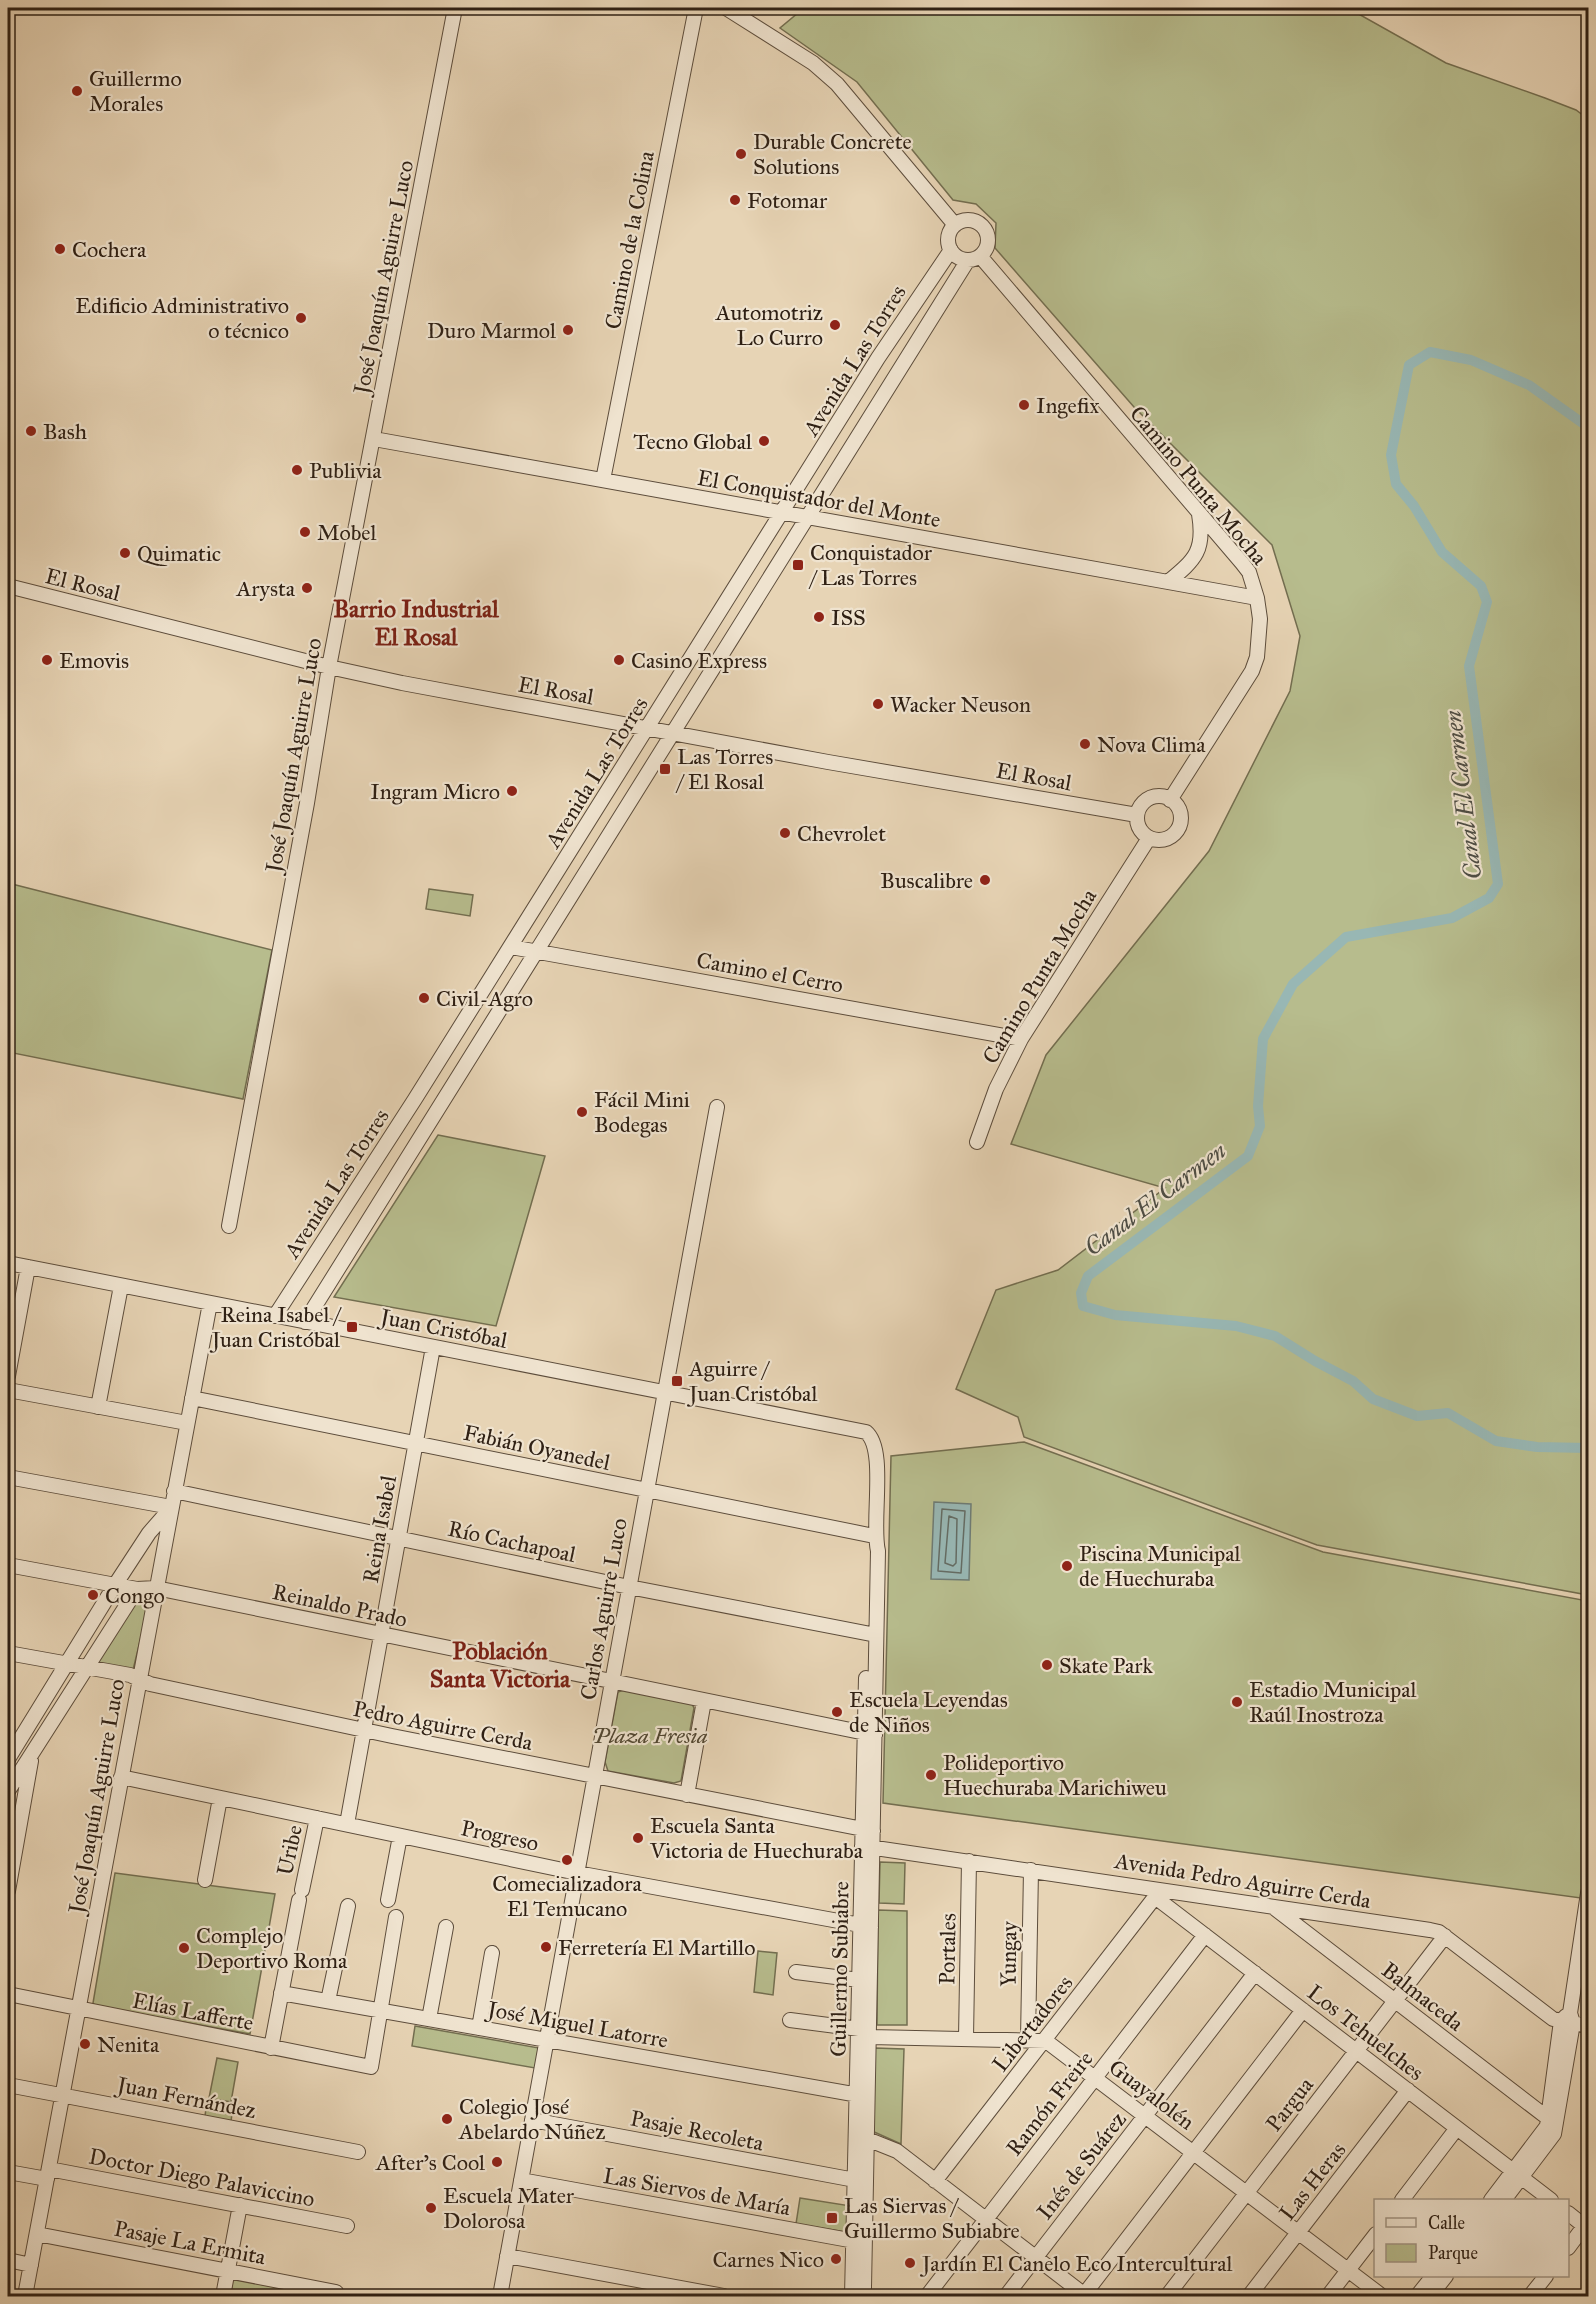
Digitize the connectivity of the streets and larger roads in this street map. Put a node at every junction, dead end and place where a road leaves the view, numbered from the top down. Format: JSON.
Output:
{"nodes":[{"id":1,"x":455,"y":8,"type":"edge"},
{"id":2,"x":696,"y":8,"type":"edge"},
{"id":3,"x":726,"y":8,"type":"edge"},
{"id":4,"x":955,"y":225,"type":"junction"},
{"id":5,"x":951,"y":250,"type":"junction"},
{"id":6,"x":974,"y":258,"type":"junction"},
{"id":7,"x":374,"y":439,"type":"junction"},
{"id":8,"x":603,"y":480,"type":"junction"},
{"id":9,"x":784,"y":513,"type":"junction"},
{"id":10,"x":1198,"y":514,"type":"junction"},
{"id":11,"x":810,"y":517,"type":"junction"},
{"id":12,"x":1168,"y":582,"type":"junction"},
{"id":13,"x":8,"y":586,"type":"edge"},
{"id":14,"x":1257,"y":598,"type":"junction"},
{"id":15,"x":329,"y":667,"type":"junction"},
{"id":16,"x":649,"y":728,"type":"junction"},
{"id":17,"x":675,"y":733,"type":"junction"},
{"id":18,"x":1170,"y":800,"type":"junction"},
{"id":19,"x":1137,"y":815,"type":"junction"},
{"id":20,"x":1149,"y":838,"type":"junction"},
{"id":21,"x":511,"y":947,"type":"junction"},
{"id":22,"x":537,"y":952,"type":"junction"},
{"id":23,"x":456,"y":1034,"type":"junction"},
{"id":24,"x":1021,"y":1039,"type":"junction"},
{"id":25,"x":460,"y":1072,"type":"junction"},
{"id":26,"x":416,"y":1099,"type":"junction"},
{"id":27,"x":717,"y":1107,"type":"dead end"},
{"id":28,"x":437,"y":1112,"type":"junction"},
{"id":29,"x":977,"y":1142,"type":"dead end"},
{"id":30,"x":229,"y":1226,"type":"dead end"},
{"id":31,"x":8,"y":1263,"type":"edge"},
{"id":32,"x":28,"y":1267,"type":"junction"},
{"id":33,"x":121,"y":1286,"type":"junction"},
{"id":34,"x":210,"y":1303,"type":"junction"},
{"id":35,"x":275,"y":1316,"type":"junction"},
{"id":36,"x":305,"y":1322,"type":"junction"},
{"id":37,"x":433,"y":1347,"type":"junction"},
{"id":38,"x":8,"y":1376,"type":"edge"},
{"id":39,"x":8,"y":1390,"type":"edge"},
{"id":40,"x":664,"y":1393,"type":"junction"},
{"id":41,"x":192,"y":1398,"type":"junction"},
{"id":42,"x":98,"y":1407,"type":"junction"},
{"id":43,"x":187,"y":1423,"type":"junction"},
{"id":44,"x":872,"y":1437,"type":"joint"},
{"id":45,"x":415,"y":1443,"type":"junction"},
{"id":46,"x":8,"y":1477,"type":"edge"},
{"id":47,"x":174,"y":1491,"type":"junction"},
{"id":48,"x":646,"y":1491,"type":"junction"},
{"id":49,"x":171,"y":1507,"type":"junction"},
{"id":50,"x":874,"y":1536,"type":"junction"},
{"id":51,"x":399,"y":1538,"type":"junction"},
{"id":52,"x":8,"y":1565,"type":"edge"},
{"id":53,"x":115,"y":1585,"type":"junction"},
{"id":54,"x":628,"y":1587,"type":"junction"},
{"id":55,"x":156,"y":1588,"type":"junction"},
{"id":56,"x":137,"y":1589,"type":"junction"},
{"id":57,"x":872,"y":1634,"type":"junction"},
{"id":58,"x":381,"y":1636,"type":"junction"},
{"id":59,"x":8,"y":1653,"type":"edge"},
{"id":60,"x":66,"y":1664,"type":"junction"},
{"id":61,"x":87,"y":1667,"type":"junction"},
{"id":62,"x":139,"y":1679,"type":"junction"},
{"id":63,"x":611,"y":1682,"type":"junction"},
{"id":64,"x":704,"y":1701,"type":"junction"},
{"id":65,"x":364,"y":1731,"type":"junction"},
{"id":66,"x":870,"y":1734,"type":"junction"},
{"id":67,"x":32,"y":1753,"type":"junction"},
{"id":68,"x":8,"y":1759,"type":"edge"},
{"id":69,"x":121,"y":1777,"type":"junction"},
{"id":70,"x":594,"y":1777,"type":"junction"},
{"id":71,"x":8,"y":1791,"type":"edge"},
{"id":72,"x":687,"y":1795,"type":"junction"},
{"id":73,"x":220,"y":1798,"type":"junction"},
{"id":74,"x":317,"y":1818,"type":"junction"},
{"id":75,"x":347,"y":1824,"type":"junction"},
{"id":76,"x":868,"y":1830,"type":"junction"},
{"id":77,"x":400,"y":1836,"type":"junction"},
{"id":78,"x":867,"y":1846,"type":"junction"},
{"id":79,"x":969,"y":1861,"type":"junction"},
{"id":80,"x":1031,"y":1870,"type":"junction"},
{"id":81,"x":577,"y":1873,"type":"junction"},
{"id":82,"x":205,"y":1880,"type":"dead end"},
{"id":83,"x":8,"y":1891,"type":"edge"},
{"id":84,"x":1156,"y":1892,"type":"junction"},
{"id":85,"x":1588,"y":1893,"type":"edge"},
{"id":86,"x":388,"y":1900,"type":"dead end"},
{"id":87,"x":348,"y":1906,"type":"dead end"},
{"id":88,"x":1271,"y":1906,"type":"junction"},
{"id":89,"x":396,"y":1917,"type":"dead end"},
{"id":90,"x":866,"y":1926,"type":"junction"},
{"id":91,"x":446,"y":1927,"type":"dead end"},
{"id":92,"x":1205,"y":1935,"type":"junction"},
{"id":93,"x":1445,"y":1936,"type":"junction"},
{"id":94,"x":492,"y":1953,"type":"dead end"},
{"id":95,"x":796,"y":1972,"type":"dead end"},
{"id":96,"x":1255,"y":1973,"type":"junction"},
{"id":97,"x":859,"y":1980,"type":"junction"},
{"id":98,"x":281,"y":1993,"type":"junction"},
{"id":99,"x":8,"y":1994,"type":"edge"},
{"id":100,"x":328,"y":2001,"type":"junction"},
{"id":101,"x":1395,"y":2001,"type":"junction"},
{"id":102,"x":78,"y":2008,"type":"junction"},
{"id":103,"x":1303,"y":2010,"type":"junction"},
{"id":104,"x":380,"y":2011,"type":"junction"},
{"id":105,"x":429,"y":2019,"type":"junction"},
{"id":106,"x":1568,"y":2019,"type":"junction"},
{"id":107,"x":790,"y":2020,"type":"dead end"},
{"id":108,"x":1588,"y":2026,"type":"edge"},
{"id":109,"x":478,"y":2028,"type":"junction"},
{"id":110,"x":864,"y":2033,"type":"junction"},
{"id":111,"x":966,"y":2038,"type":"junction"},
{"id":112,"x":1028,"y":2039,"type":"junction"},
{"id":113,"x":547,"y":2040,"type":"junction"},
{"id":114,"x":1046,"y":2041,"type":"junction"},
{"id":115,"x":271,"y":2048,"type":"junction"},
{"id":116,"x":1356,"y":2051,"type":"junction"},
{"id":117,"x":1096,"y":2077,"type":"junction"},
{"id":118,"x":8,"y":2085,"type":"edge"},
{"id":119,"x":1408,"y":2090,"type":"junction"},
{"id":120,"x":62,"y":2095,"type":"junction"},
{"id":121,"x":862,"y":2096,"type":"junction"},
{"id":122,"x":1145,"y":2115,"type":"junction"},
{"id":123,"x":1549,"y":2119,"type":"junction"},
{"id":124,"x":532,"y":2120,"type":"junction"},
{"id":125,"x":1458,"y":2128,"type":"junction"},
{"id":126,"x":867,"y":2139,"type":"junction"},
{"id":127,"x":358,"y":2152,"type":"dead end"},
{"id":128,"x":1194,"y":2152,"type":"junction"},
{"id":129,"x":8,"y":2172,"type":"edge"},
{"id":130,"x":48,"y":2174,"type":"junction"},
{"id":131,"x":1518,"y":2175,"type":"junction"},
{"id":132,"x":521,"y":2180,"type":"junction"},
{"id":133,"x":855,"y":2180,"type":"junction"},
{"id":134,"x":935,"y":2181,"type":"junction"},
{"id":135,"x":1247,"y":2193,"type":"junction"},
{"id":136,"x":1403,"y":2199,"type":"edge"},
{"id":137,"x":1492,"y":2199,"type":"edge"},
{"id":138,"x":1505,"y":2199,"type":"edge"},
{"id":139,"x":1550,"y":2199,"type":"edge"},
{"id":140,"x":240,"y":2205,"type":"junction"},
{"id":141,"x":1569,"y":2214,"type":"edge"},
{"id":142,"x":986,"y":2220,"type":"junction"},
{"id":143,"x":1587,"y":2225,"type":"edge"},
{"id":144,"x":347,"y":2226,"type":"dead end"},
{"id":145,"x":1298,"y":2232,"type":"junction"},
{"id":146,"x":37,"y":2234,"type":"junction"},
{"id":147,"x":1374,"y":2238,"type":"edge"},
{"id":148,"x":859,"y":2242,"type":"junction"},
{"id":149,"x":1569,"y":2247,"type":"edge"},
{"id":150,"x":507,"y":2256,"type":"junction"},
{"id":151,"x":1036,"y":2258,"type":"junction"},
{"id":152,"x":8,"y":2260,"type":"edge"},
{"id":153,"x":31,"y":2265,"type":"junction"},
{"id":154,"x":1348,"y":2270,"type":"junction"},
{"id":155,"x":228,"y":2271,"type":"junction"},
{"id":156,"x":1432,"y":2277,"type":"edge"},
{"id":157,"x":1445,"y":2277,"type":"edge"},
{"id":158,"x":1545,"y":2277,"type":"edge"},
{"id":159,"x":336,"y":2292,"type":"dead end"},
{"id":160,"x":25,"y":2296,"type":"edge"},
{"id":161,"x":223,"y":2296,"type":"edge"},
{"id":162,"x":500,"y":2296,"type":"edge"},
{"id":163,"x":724,"y":2296,"type":"edge"},
{"id":164,"x":852,"y":2296,"type":"edge"},
{"id":165,"x":862,"y":2296,"type":"edge"},
{"id":166,"x":927,"y":2296,"type":"edge"},
{"id":167,"x":1006,"y":2296,"type":"edge"},
{"id":168,"x":1085,"y":2296,"type":"edge"},
{"id":169,"x":1167,"y":2296,"type":"edge"},
{"id":170,"x":1249,"y":2296,"type":"edge"},
{"id":171,"x":1328,"y":2296,"type":"edge"},
{"id":172,"x":1382,"y":2296,"type":"edge"},
{"id":173,"x":1417,"y":2296,"type":"edge"},
{"id":174,"x":1430,"y":2296,"type":"edge"},
{"id":175,"x":1530,"y":2296,"type":"edge"}],
"edges":[{"from":1,"to":7,"type":"street","name":"José Joaquín Aguirre Luco"},
{"from":2,"to":8,"type":"street","name":"Camino de la Colina"},
{"from":3,"to":4,"type":"street"},
{"from":4,"to":5,"type":"street"},
{"from":4,"to":6,"type":"street"},
{"from":5,"to":6,"type":"street"},
{"from":5,"to":9,"type":"street","name":"Avenida Las Torres"},
{"from":6,"to":10,"type":"street","name":"Camino Punta Mocha"},
{"from":6,"to":11,"type":"street","name":"Avenida Las Torres"},
{"from":7,"to":8,"type":"street","name":"El Conquistador del Monte"},
{"from":7,"to":15,"type":"street","name":"José Joaquín Aguirre Luco"},
{"from":8,"to":9,"type":"street","name":"El Conquistador del Monte"},
{"from":9,"to":11,"type":"street","name":"El Conquistador del Monte"},
{"from":9,"to":16,"type":"street","name":"Avenida Las Torres"},
{"from":10,"to":12,"type":"street"},
{"from":10,"to":14,"type":"street","name":"Camino Punta Mocha"},
{"from":11,"to":12,"type":"street","name":"El Conquistador del Monte"},
{"from":11,"to":17,"type":"street","name":"Avenida Las Torres"},
{"from":12,"to":14,"type":"street","name":"El Conquistador del Monte"},
{"from":13,"to":15,"type":"street","name":"El Rosal"},
{"from":14,"to":18,"type":"street","name":"Camino Punta Mocha"},
{"from":15,"to":16,"type":"street","name":"El Rosal"},
{"from":15,"to":30,"type":"street","name":"José Joaquín Aguirre Luco"},
{"from":16,"to":17,"type":"street","name":"El Rosal"},
{"from":16,"to":21,"type":"street","name":"Avenida Las Torres"},
{"from":17,"to":19,"type":"street","name":"El Rosal"},
{"from":17,"to":22,"type":"street","name":"Avenida Las Torres"},
{"from":18,"to":19,"type":"street"},
{"from":18,"to":20,"type":"street"},
{"from":19,"to":20,"type":"street"},
{"from":20,"to":24,"type":"street","name":"Camino Punta Mocha"},
{"from":21,"to":22,"type":"street","name":"Camino el Cerro"},
{"from":21,"to":23,"type":"street","name":"Avenida Las Torres"},
{"from":22,"to":24,"type":"street","name":"Camino el Cerro"},
{"from":22,"to":25,"type":"street","name":"Avenida Las Torres"},
{"from":23,"to":25,"type":"street"},
{"from":23,"to":26,"type":"street","name":"Avenida Las Torres"},
{"from":24,"to":29,"type":"street","name":"Camino Punta Mocha"},
{"from":25,"to":28,"type":"street","name":"Avenida Las Torres"},
{"from":26,"to":28,"type":"street"},
{"from":26,"to":35,"type":"street","name":"Avenida Las Torres"},
{"from":27,"to":40,"type":"street","name":"Carlos Aguirre Luco"},
{"from":28,"to":36,"type":"street","name":"Avenida Las Torres"},
{"from":31,"to":32,"type":"street","name":"Juan Cristóbal"},
{"from":32,"to":33,"type":"street","name":"Juan Cristóbal"},
{"from":32,"to":38,"type":"street"},
{"from":33,"to":34,"type":"street","name":"Juan Cristóbal"},
{"from":33,"to":42,"type":"street"},
{"from":34,"to":35,"type":"street","name":"Juan Cristóbal"},
{"from":34,"to":41,"type":"street","name":"José Joaquín Aguirre Luco"},
{"from":35,"to":36,"type":"street","name":"Juan Cristóbal"},
{"from":36,"to":37,"type":"street","name":"Juan Cristóbal"},
{"from":37,"to":40,"type":"street","name":"Juan Cristóbal"},
{"from":37,"to":45,"type":"street","name":"Reina Isabel"},
{"from":39,"to":42,"type":"street"},
{"from":40,"to":44,"type":"street","name":"Juan Cristóbal"},
{"from":40,"to":48,"type":"street","name":"Carlos Aguirre Luco"},
{"from":41,"to":43,"type":"street","name":"José Joaquín Aguirre Luco"},
{"from":41,"to":45,"type":"street","name":"Fabián Oyanedel"},
{"from":42,"to":43,"type":"street"},
{"from":43,"to":47,"type":"street","name":"José Joaquín Aguirre Luco"},
{"from":44,"to":50,"type":"street","name":"Guillermo Subiabre"},
{"from":45,"to":48,"type":"street","name":"Fabián Oyanedel"},
{"from":45,"to":51,"type":"street","name":"Reina Isabel"},
{"from":46,"to":49,"type":"street"},
{"from":47,"to":49,"type":"street","name":"José Joaquín Aguirre Luco"},
{"from":47,"to":51,"type":"street","name":"Río Cachapoal"},
{"from":48,"to":50,"type":"street","name":"Fabián Oyanedel"},
{"from":48,"to":54,"type":"street","name":"Carlos Aguirre Luco"},
{"from":49,"to":53,"type":"street"},
{"from":49,"to":55,"type":"street","name":"José Joaquín Aguirre Luco"},
{"from":50,"to":57,"type":"street","name":"Guillermo Subiabre"},
{"from":51,"to":54,"type":"street","name":"Río Cachapoal"},
{"from":51,"to":58,"type":"street","name":"Reina Isabel"},
{"from":52,"to":53,"type":"street","name":"Reinaldo Prado"},
{"from":53,"to":56,"type":"street","name":"Reinaldo Prado"},
{"from":53,"to":60,"type":"street"},
{"from":54,"to":57,"type":"street","name":"Río Cachapoal"},
{"from":54,"to":63,"type":"street","name":"Carlos Aguirre Luco"},
{"from":55,"to":56,"type":"street","name":"Reinaldo Prado"},
{"from":55,"to":58,"type":"street","name":"Reinaldo Prado"},
{"from":55,"to":62,"type":"street","name":"José Joaquín Aguirre Luco"},
{"from":56,"to":61,"type":"street"},
{"from":57,"to":66,"type":"street","name":"Guillermo Subiabre"},
{"from":58,"to":63,"type":"street","name":"Reinaldo Prado"},
{"from":58,"to":65,"type":"street","name":"Reina Isabel"},
{"from":59,"to":60,"type":"street","name":"Pedro Aguirre Cerda"},
{"from":60,"to":61,"type":"street","name":"Pedro Aguirre Cerda"},
{"from":60,"to":68,"type":"street"},
{"from":61,"to":62,"type":"street","name":"Pedro Aguirre Cerda"},
{"from":61,"to":67,"type":"street"},
{"from":62,"to":65,"type":"street","name":"Pedro Aguirre Cerda"},
{"from":62,"to":69,"type":"street","name":"José Joaquín Aguirre Luco"},
{"from":63,"to":64,"type":"street","name":"Reinaldo Prado"},
{"from":63,"to":70,"type":"street","name":"Carlos Aguirre Luco"},
{"from":64,"to":66,"type":"street","name":"Reinaldo Prado"},
{"from":64,"to":72,"type":"street"},
{"from":65,"to":70,"type":"street","name":"Pedro Aguirre Cerda"},
{"from":65,"to":75,"type":"street","name":"Reina Isabel"},
{"from":66,"to":76,"type":"street","name":"Guillermo Subiabre"},
{"from":67,"to":71,"type":"street"},
{"from":67,"to":83,"type":"street"},
{"from":69,"to":73,"type":"street","name":"Progreso"},
{"from":69,"to":102,"type":"street","name":"José Joaquín Aguirre Luco"},
{"from":70,"to":72,"type":"street","name":"Pedro Aguirre Cerda"},
{"from":70,"to":81,"type":"street","name":"Carlos Aguirre Luco"},
{"from":72,"to":76,"type":"street","name":"Pedro Aguirre Cerda"},
{"from":73,"to":74,"type":"street","name":"Progreso"},
{"from":73,"to":82,"type":"street"},
{"from":74,"to":75,"type":"street","name":"Progreso"},
{"from":74,"to":98,"type":"street","name":"Uribe"},
{"from":75,"to":77,"type":"street","name":"Progreso"},
{"from":76,"to":78,"type":"street","name":"Guillermo Subiabre"},
{"from":77,"to":81,"type":"street","name":"Progreso"},
{"from":77,"to":86,"type":"street"},
{"from":78,"to":79,"type":"street","name":"Avenida Pedro Aguirre Cerda"},
{"from":78,"to":90,"type":"street","name":"Guillermo Subiabre"},
{"from":79,"to":80,"type":"street","name":"Avenida Pedro Aguirre Cerda"},
{"from":79,"to":111,"type":"street","name":"Portales"},
{"from":80,"to":84,"type":"street","name":"Avenida Pedro Aguirre Cerda"},
{"from":80,"to":112,"type":"street","name":"Yungay"},
{"from":81,"to":90,"type":"street","name":"Progreso"},
{"from":81,"to":113,"type":"street","name":"Carlos Aguirre Luco"},
{"from":84,"to":88,"type":"street","name":"Avenida Pedro Aguirre Cerda"},
{"from":84,"to":92,"type":"street","name":"Los Tehuelches"},
{"from":84,"to":114,"type":"street","name":"Libertadores"},
{"from":85,"to":106,"type":"street"},
{"from":87,"to":100,"type":"street"},
{"from":88,"to":93,"type":"street","name":"Avenida Pedro Aguirre Cerda"},
{"from":88,"to":101,"type":"street","name":"Balmaceda"},
{"from":89,"to":104,"type":"street"},
{"from":90,"to":97,"type":"street","name":"Guillermo Subiabre"},
{"from":90,"to":110,"type":"street","name":"Guillermo Subiabre"},
{"from":91,"to":105,"type":"street"},
{"from":92,"to":96,"type":"street","name":"Los Tehuelches"},
{"from":92,"to":117,"type":"street","name":"Ramón Freire"},
{"from":93,"to":101,"type":"street","name":"Pargua"},
{"from":93,"to":106,"type":"street","name":"Avenida Pedro Aguirre Cerda"},
{"from":94,"to":109,"type":"street"},
{"from":95,"to":97,"type":"street"},
{"from":96,"to":103,"type":"street","name":"Los Tehuelches"},
{"from":96,"to":122,"type":"street","name":"Inés de Suárez"},
{"from":97,"to":110,"type":"street","name":"Guillermo Subiabre"},
{"from":98,"to":100,"type":"street","name":"José Miguel Latorre"},
{"from":98,"to":115,"type":"street","name":"Uribe"},
{"from":99,"to":102,"type":"street","name":"Elías Lafferte"},
{"from":100,"to":104,"type":"street","name":"José Miguel Latorre"},
{"from":101,"to":116,"type":"street","name":"Pargua"},
{"from":101,"to":123,"type":"street","name":"Balmaceda"},
{"from":102,"to":115,"type":"street","name":"Elías Lafferte"},
{"from":102,"to":120,"type":"street","name":"José Joaquín Aguirre Luco"},
{"from":103,"to":116,"type":"street","name":"Los Tehuelches"},
{"from":103,"to":128,"type":"street"},
{"from":104,"to":105,"type":"street","name":"José Miguel Latorre"},
{"from":104,"to":115,"type":"street","name":"Elías Lafferte"},
{"from":105,"to":109,"type":"street","name":"José Miguel Latorre"},
{"from":106,"to":108,"type":"street","name":"Avenida Pedro Aguirre Cerda"},
{"from":106,"to":123,"type":"street"},
{"from":106,"to":131,"type":"street"},
{"from":107,"to":110,"type":"street","name":"Guayalolén"},
{"from":109,"to":113,"type":"street","name":"José Miguel Latorre"},
{"from":110,"to":111,"type":"street","name":"Guayalolén"},
{"from":110,"to":121,"type":"street","name":"Guillermo Subiabre"},
{"from":111,"to":112,"type":"street","name":"Guayalolén"},
{"from":112,"to":114,"type":"street","name":"Guayalolén"},
{"from":113,"to":121,"type":"street","name":"José Miguel Latorre"},
{"from":113,"to":124,"type":"street","name":"Carlos Aguirre Luco"},
{"from":114,"to":117,"type":"street","name":"Guayalolén"},
{"from":114,"to":134,"type":"street","name":"Libertadores"},
{"from":116,"to":119,"type":"street","name":"Los Tehuelches"},
{"from":116,"to":135,"type":"street","name":"Pargua"},
{"from":117,"to":122,"type":"street","name":"Guayalolén"},
{"from":117,"to":142,"type":"street","name":"Ramón Freire"},
{"from":118,"to":120,"type":"street","name":"Juan Fernández"},
{"from":119,"to":125,"type":"street","name":"Los Tehuelches"},
{"from":119,"to":145,"type":"street","name":"Las Heras"},
{"from":120,"to":127,"type":"street","name":"Juan Fernández"},
{"from":120,"to":130,"type":"street","name":"José Joaquín Aguirre Luco"},
{"from":121,"to":126,"type":"street","name":"Guillermo Subiabre"},
{"from":121,"to":133,"type":"street","name":"Guillermo Subiabre"},
{"from":122,"to":128,"type":"street","name":"Guayalolén"},
{"from":122,"to":151,"type":"street","name":"Inés de Suárez"},
{"from":123,"to":131,"type":"street"},
{"from":124,"to":132,"type":"street","name":"Carlos Aguirre Luco"},
{"from":124,"to":133,"type":"street","name":"Pasaje Recoleta"},
{"from":125,"to":131,"type":"street","name":"Los Tehuelches"},
{"from":125,"to":136,"type":"street"},
{"from":126,"to":134,"type":"street"},
{"from":126,"to":148,"type":"street","name":"Guillermo Subiabre"},
{"from":128,"to":135,"type":"street","name":"Guayalolén"},
{"from":128,"to":168,"type":"street"},
{"from":129,"to":130,"type":"street","name":"Doctor Diego Palaviccino"},
{"from":130,"to":140,"type":"street","name":"Doctor Diego Palaviccino"},
{"from":130,"to":146,"type":"street","name":"José Joaquín Aguirre Luco"},
{"from":131,"to":137,"type":"street"},
{"from":131,"to":138,"type":"street"},
{"from":131,"to":139,"type":"street","name":"Los Tehuelches"},
{"from":132,"to":148,"type":"street","name":"Las Siervos de María"},
{"from":132,"to":150,"type":"street","name":"Carlos Aguirre Luco"},
{"from":133,"to":148,"type":"street","name":"Guillermo Subiabre"},
{"from":134,"to":142,"type":"street"},
{"from":135,"to":145,"type":"street","name":"Guayalolén"},
{"from":135,"to":169,"type":"street","name":"Pargua"},
{"from":140,"to":144,"type":"street","name":"Doctor Diego Palaviccino"},
{"from":140,"to":155,"type":"street"},
{"from":141,"to":143,"type":"street"},
{"from":142,"to":151,"type":"street"},
{"from":142,"to":166,"type":"street","name":"Ramón Freire"},
{"from":143,"to":149,"type":"street"},
{"from":145,"to":154,"type":"street","name":"Guayalolén"},
{"from":145,"to":170,"type":"street","name":"Las Heras"},
{"from":146,"to":153,"type":"street","name":"José Joaquín Aguirre Luco"},
{"from":146,"to":155,"type":"street","name":"Pasaje La Ermita"},
{"from":147,"to":154,"type":"street"},
{"from":148,"to":164,"type":"street","name":"Guillermo Subiabre"},
{"from":148,"to":165,"type":"street","name":"Guillermo Subiabre"},
{"from":150,"to":162,"type":"street","name":"Carlos Aguirre Luco"},
{"from":150,"to":163,"type":"street"},
{"from":151,"to":167,"type":"street","name":"Inés de Suárez"},
{"from":151,"to":168,"type":"street"},
{"from":152,"to":153,"type":"street"},
{"from":153,"to":160,"type":"street","name":"José Joaquín Aguirre Luco"},
{"from":154,"to":171,"type":"street"},
{"from":154,"to":172,"type":"street","name":"Guayalolén"},
{"from":155,"to":159,"type":"street","name":"Pasaje La Ermita"},
{"from":155,"to":161,"type":"street"},
{"from":156,"to":173,"type":"street"},
{"from":157,"to":174,"type":"street"},
{"from":158,"to":175,"type":"street"}]}
